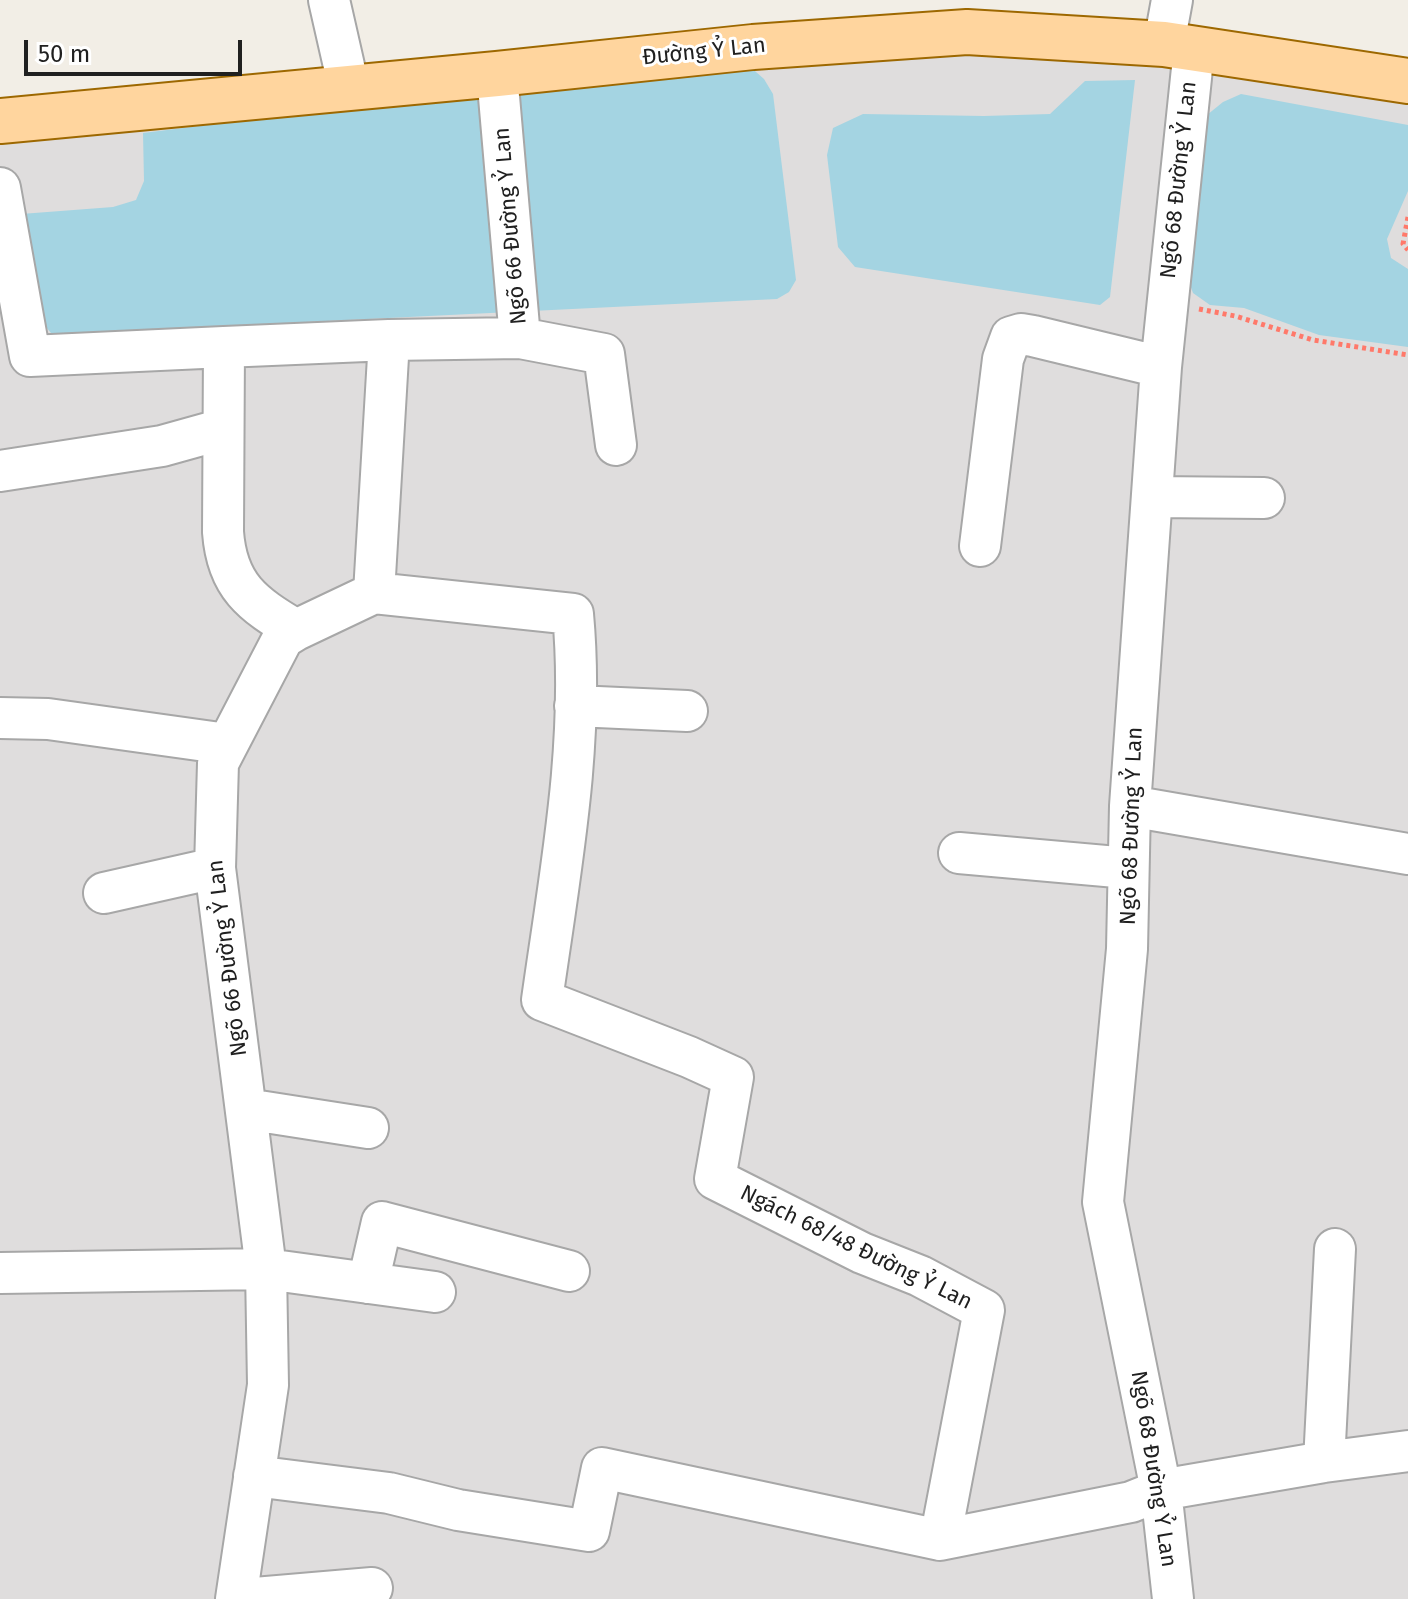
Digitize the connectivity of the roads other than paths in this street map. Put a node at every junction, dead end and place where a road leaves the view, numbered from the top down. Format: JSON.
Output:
{"nodes":[{"id":1,"x":329,"y":0,"type":"edge"},
{"id":2,"x":1172,"y":0,"type":"edge"},
{"id":3,"x":1179,"y":46,"type":"junction"},
{"id":4,"x":498,"y":80,"type":"junction"},
{"id":5,"x":1408,"y":81,"type":"edge"},
{"id":6,"x":349,"y":88,"type":"junction"},
{"id":7,"x":0,"y":121,"type":"edge"},
{"id":8,"x":2,"y":200,"type":"edge"},
{"id":9,"x":520,"y":329,"type":"junction"},
{"id":10,"x":1164,"y":334,"type":"junction"},
{"id":11,"x":389,"y":340,"type":"junction"},
{"id":12,"x":224,"y":347,"type":"junction"},
{"id":13,"x":223,"y":429,"type":"junction"},
{"id":14,"x":616,"y":445,"type":"dead end"},
{"id":15,"x":0,"y":471,"type":"edge"},
{"id":16,"x":1152,"y":497,"type":"junction"},
{"id":17,"x":1264,"y":498,"type":"dead end"},
{"id":18,"x":980,"y":546,"type":"dead end"},
{"id":19,"x":374,"y":593,"type":"junction"},
{"id":20,"x":296,"y":630,"type":"junction"},
{"id":21,"x":575,"y":706,"type":"junction"},
{"id":22,"x":687,"y":711,"type":"dead end"},
{"id":23,"x":0,"y":718,"type":"edge"},
{"id":24,"x":227,"y":744,"type":"junction"},
{"id":25,"x":1130,"y":806,"type":"junction"},
{"id":26,"x":959,"y":853,"type":"dead end"},
{"id":27,"x":1408,"y":854,"type":"edge"},
{"id":28,"x":215,"y":868,"type":"junction"},
{"id":29,"x":1128,"y":868,"type":"junction"},
{"id":30,"x":104,"y":893,"type":"dead end"},
{"id":31,"x":246,"y":1109,"type":"junction"},
{"id":32,"x":368,"y":1128,"type":"dead end"},
{"id":33,"x":1335,"y":1249,"type":"dead end"},
{"id":34,"x":266,"y":1269,"type":"junction"},
{"id":35,"x":569,"y":1271,"type":"dead end"},
{"id":36,"x":0,"y":1273,"type":"edge"},
{"id":37,"x":368,"y":1283,"type":"junction"},
{"id":38,"x":435,"y":1292,"type":"dead end"},
{"id":39,"x":1408,"y":1451,"type":"edge"},
{"id":40,"x":1324,"y":1462,"type":"junction"},
{"id":41,"x":254,"y":1476,"type":"junction"},
{"id":42,"x":1161,"y":1490,"type":"junction"},
{"id":43,"x":940,"y":1540,"type":"junction"},
{"id":44,"x":372,"y":1588,"type":"dead end"},
{"id":45,"x":236,"y":1599,"type":"edge"},
{"id":46,"x":243,"y":1599,"type":"edge"},
{"id":47,"x":1173,"y":1599,"type":"edge"}],
"edges":[{"from":1,"to":6,"type":"street"},
{"from":2,"to":3,"type":"street","name":"Ngõ 68 Đường Ỷ Lan"},
{"from":3,"to":4,"type":"main road","name":"Đường Ỷ Lan"},
{"from":3,"to":5,"type":"main road","name":"Đường Ỷ Lan"},
{"from":3,"to":10,"type":"street","name":"Ngõ 68 Đường Ỷ Lan"},
{"from":4,"to":6,"type":"main road","name":"Đường Ỷ Lan"},
{"from":4,"to":9,"type":"street","name":"Ngõ 66 Đường Ỷ Lan"},
{"from":6,"to":7,"type":"main road","name":"Đường Ỷ Lan"},
{"from":8,"to":12,"type":"street","name":"Ngõ 66 Đường Ỷ Lan"},
{"from":9,"to":11,"type":"street","name":"Ngõ 66 Đường Ỷ Lan"},
{"from":9,"to":14,"type":"street"},
{"from":10,"to":16,"type":"street","name":"Ngõ 68 Đường Ỷ Lan"},
{"from":10,"to":18,"type":"street"},
{"from":11,"to":12,"type":"street","name":"Ngõ 66 Đường Ỷ Lan"},
{"from":11,"to":19,"type":"street"},
{"from":12,"to":13,"type":"street"},
{"from":13,"to":15,"type":"street"},
{"from":13,"to":20,"type":"street"},
{"from":16,"to":17,"type":"street"},
{"from":16,"to":25,"type":"street","name":"Ngõ 68 Đường Ỷ Lan"},
{"from":19,"to":20,"type":"street","name":"Ngõ 66 Đường Ỷ Lan"},
{"from":19,"to":21,"type":"street","name":"Ngách 68/48 Đường Ỷ Lan"},
{"from":20,"to":24,"type":"street","name":"Ngõ 66 Đường Ỷ Lan"},
{"from":21,"to":22,"type":"street"},
{"from":21,"to":43,"type":"street","name":"Ngách 68/48 Đường Ỷ Lan"},
{"from":23,"to":24,"type":"street"},
{"from":24,"to":28,"type":"street","name":"Ngõ 66 Đường Ỷ Lan"},
{"from":25,"to":27,"type":"street"},
{"from":25,"to":29,"type":"street","name":"Ngõ 68 Đường Ỷ Lan"},
{"from":26,"to":29,"type":"street"},
{"from":28,"to":30,"type":"street"},
{"from":28,"to":31,"type":"street","name":"Ngõ 66 Đường Ỷ Lan"},
{"from":29,"to":42,"type":"street","name":"Ngõ 68 Đường Ỷ Lan"},
{"from":31,"to":32,"type":"street"},
{"from":31,"to":34,"type":"street","name":"Ngõ 66 Đường Ỷ Lan"},
{"from":33,"to":40,"type":"street"},
{"from":34,"to":36,"type":"street"},
{"from":34,"to":37,"type":"street"},
{"from":34,"to":41,"type":"street","name":"Ngõ 66 Đường Ỷ Lan"},
{"from":35,"to":37,"type":"street"},
{"from":37,"to":38,"type":"street"},
{"from":39,"to":40,"type":"street"},
{"from":40,"to":42,"type":"street"},
{"from":41,"to":43,"type":"street"},
{"from":41,"to":45,"type":"street","name":"Ngõ 66 Đường Ỷ Lan"},
{"from":42,"to":43,"type":"street"},
{"from":42,"to":47,"type":"street","name":"Ngõ 68 Đường Ỷ Lan"},
{"from":44,"to":46,"type":"street"}]}
